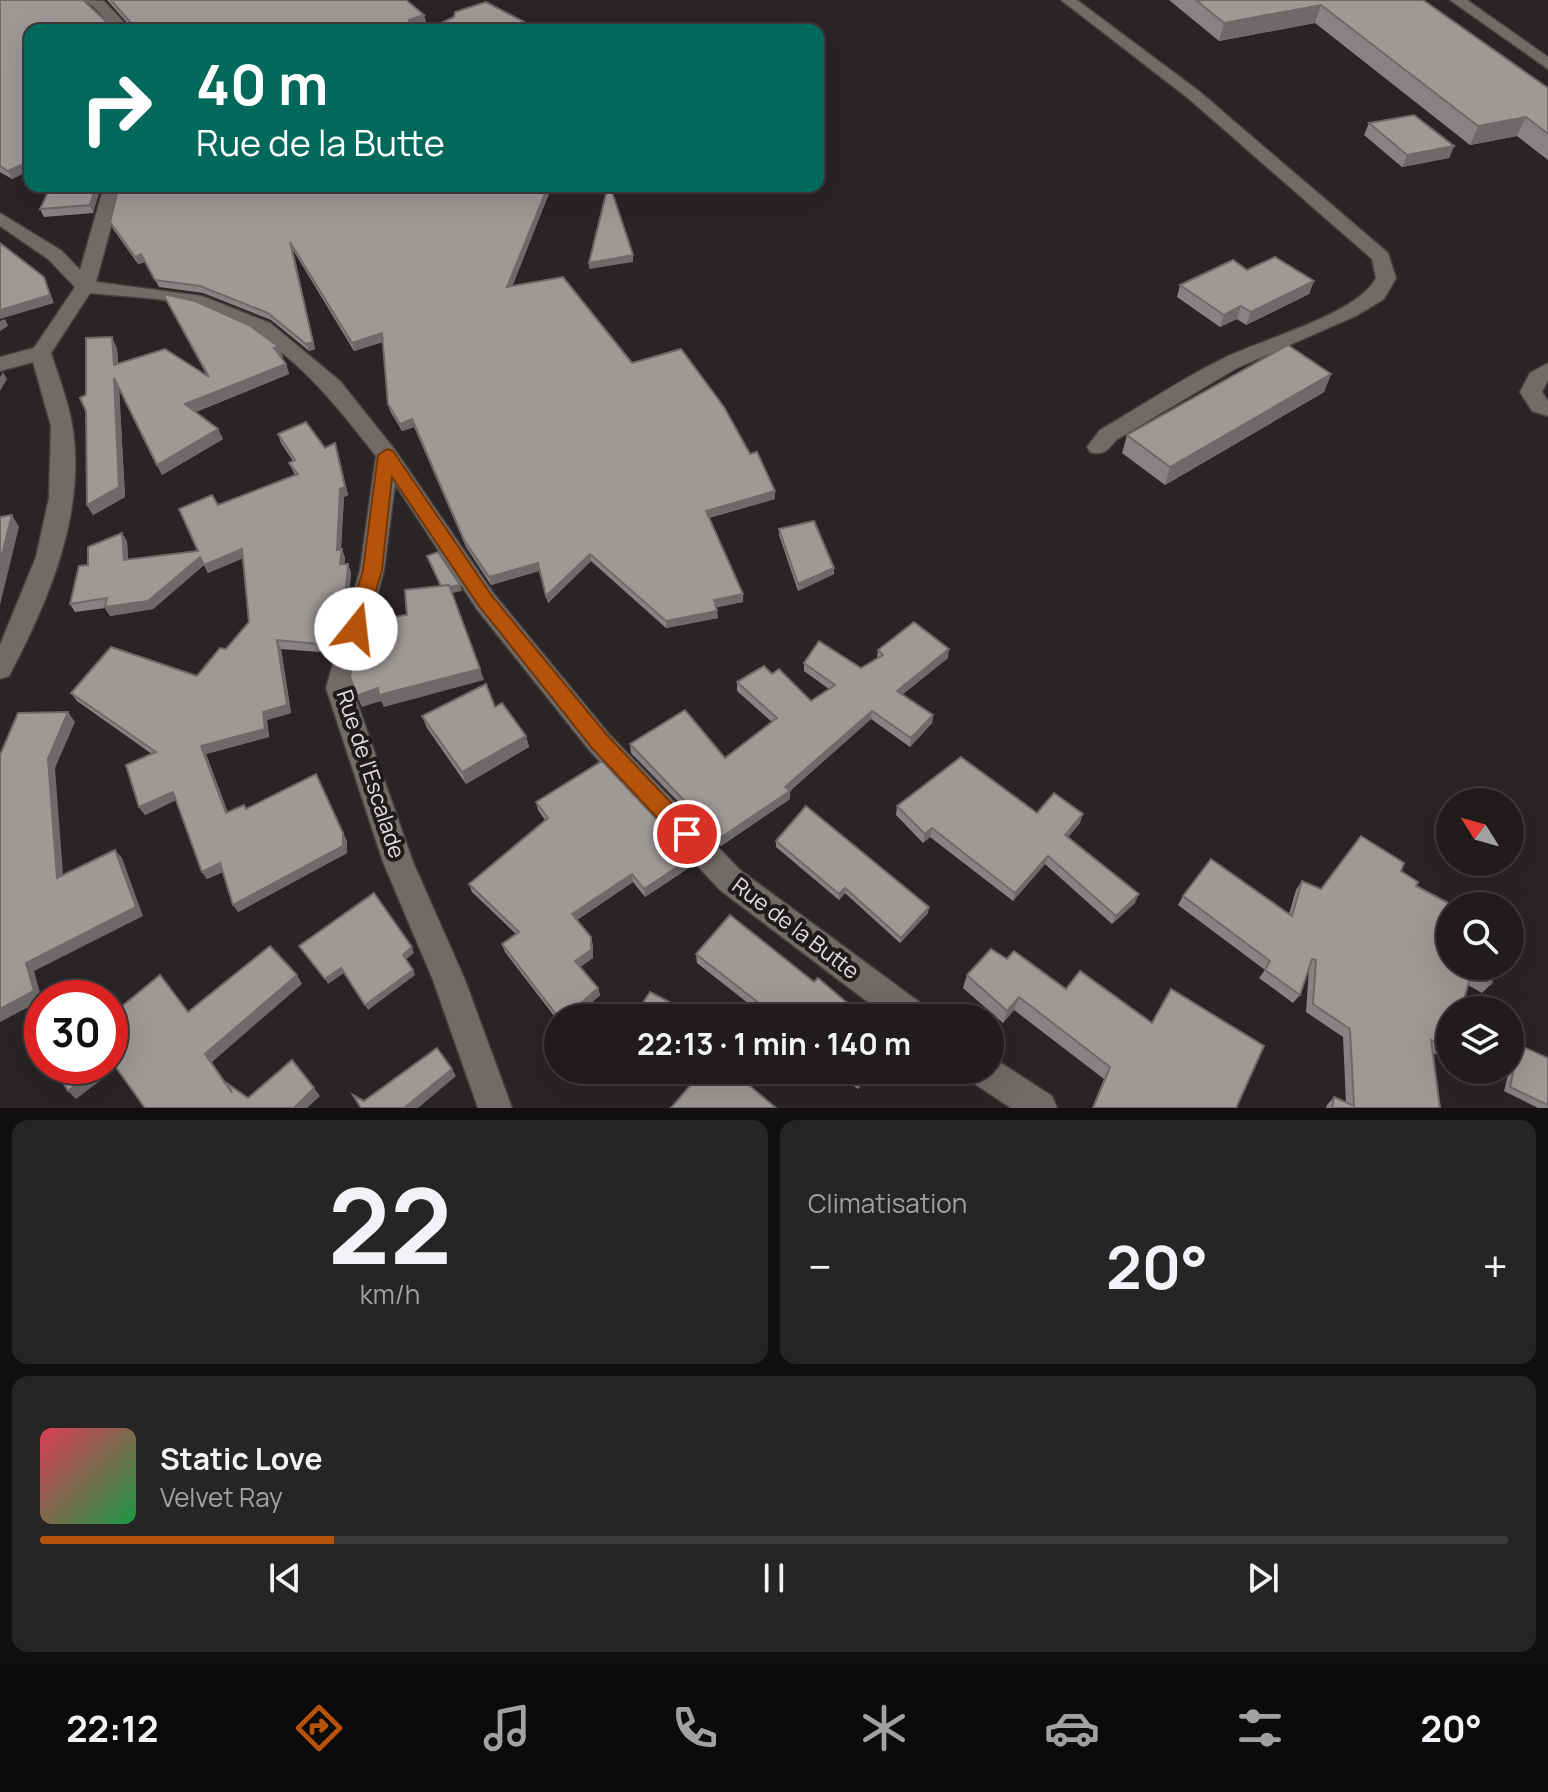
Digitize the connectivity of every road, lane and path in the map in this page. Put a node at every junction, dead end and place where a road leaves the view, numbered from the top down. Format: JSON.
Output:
{"nodes":[{"id":1,"x":90,"y":0,"type":"edge"},
{"id":2,"x":1068,"y":0,"type":"edge"},
{"id":3,"x":1457,"y":0,"type":"edge"},
{"id":4,"x":117,"y":24,"type":"edge"},
{"id":5,"x":1548,"y":64,"type":"edge"},
{"id":6,"x":111,"y":192,"type":"edge"},
{"id":7,"x":0,"y":218,"type":"edge"},
{"id":8,"x":85,"y":286,"type":"junction"},
{"id":9,"x":41,"y":353,"type":"junction"},
{"id":10,"x":0,"y":364,"type":"edge"},
{"id":11,"x":1548,"y":370,"type":"edge"},
{"id":12,"x":1548,"y":409,"type":"edge"},
{"id":13,"x":1098,"y":447,"type":"dead end"},
{"id":14,"x":387,"y":455,"type":"junction"},
{"id":15,"x":0,"y":669,"type":"edge"},
{"id":16,"x":896,"y":1004,"type":"edge"},
{"id":17,"x":1004,"y":1084,"type":"edge"},
{"id":18,"x":495,"y":1108,"type":"edge"},
{"id":19,"x":1040,"y":1108,"type":"edge"}],
"edges":[{"from":1,"to":4,"type":"street"},
{"from":2,"to":13,"type":"street"},
{"from":3,"to":5,"type":"street"},
{"from":6,"to":8,"type":"street"},
{"from":7,"to":8,"type":"street"},
{"from":8,"to":9,"type":"street"},
{"from":8,"to":14,"type":"street"},
{"from":9,"to":10,"type":"street"},
{"from":9,"to":15,"type":"street"},
{"from":11,"to":12,"type":"street"},
{"from":14,"to":16,"type":"street","name":"Rue de la Butte"},
{"from":14,"to":18,"type":"street","name":"Rue de l'Escalade"},
{"from":17,"to":19,"type":"street"}]}
